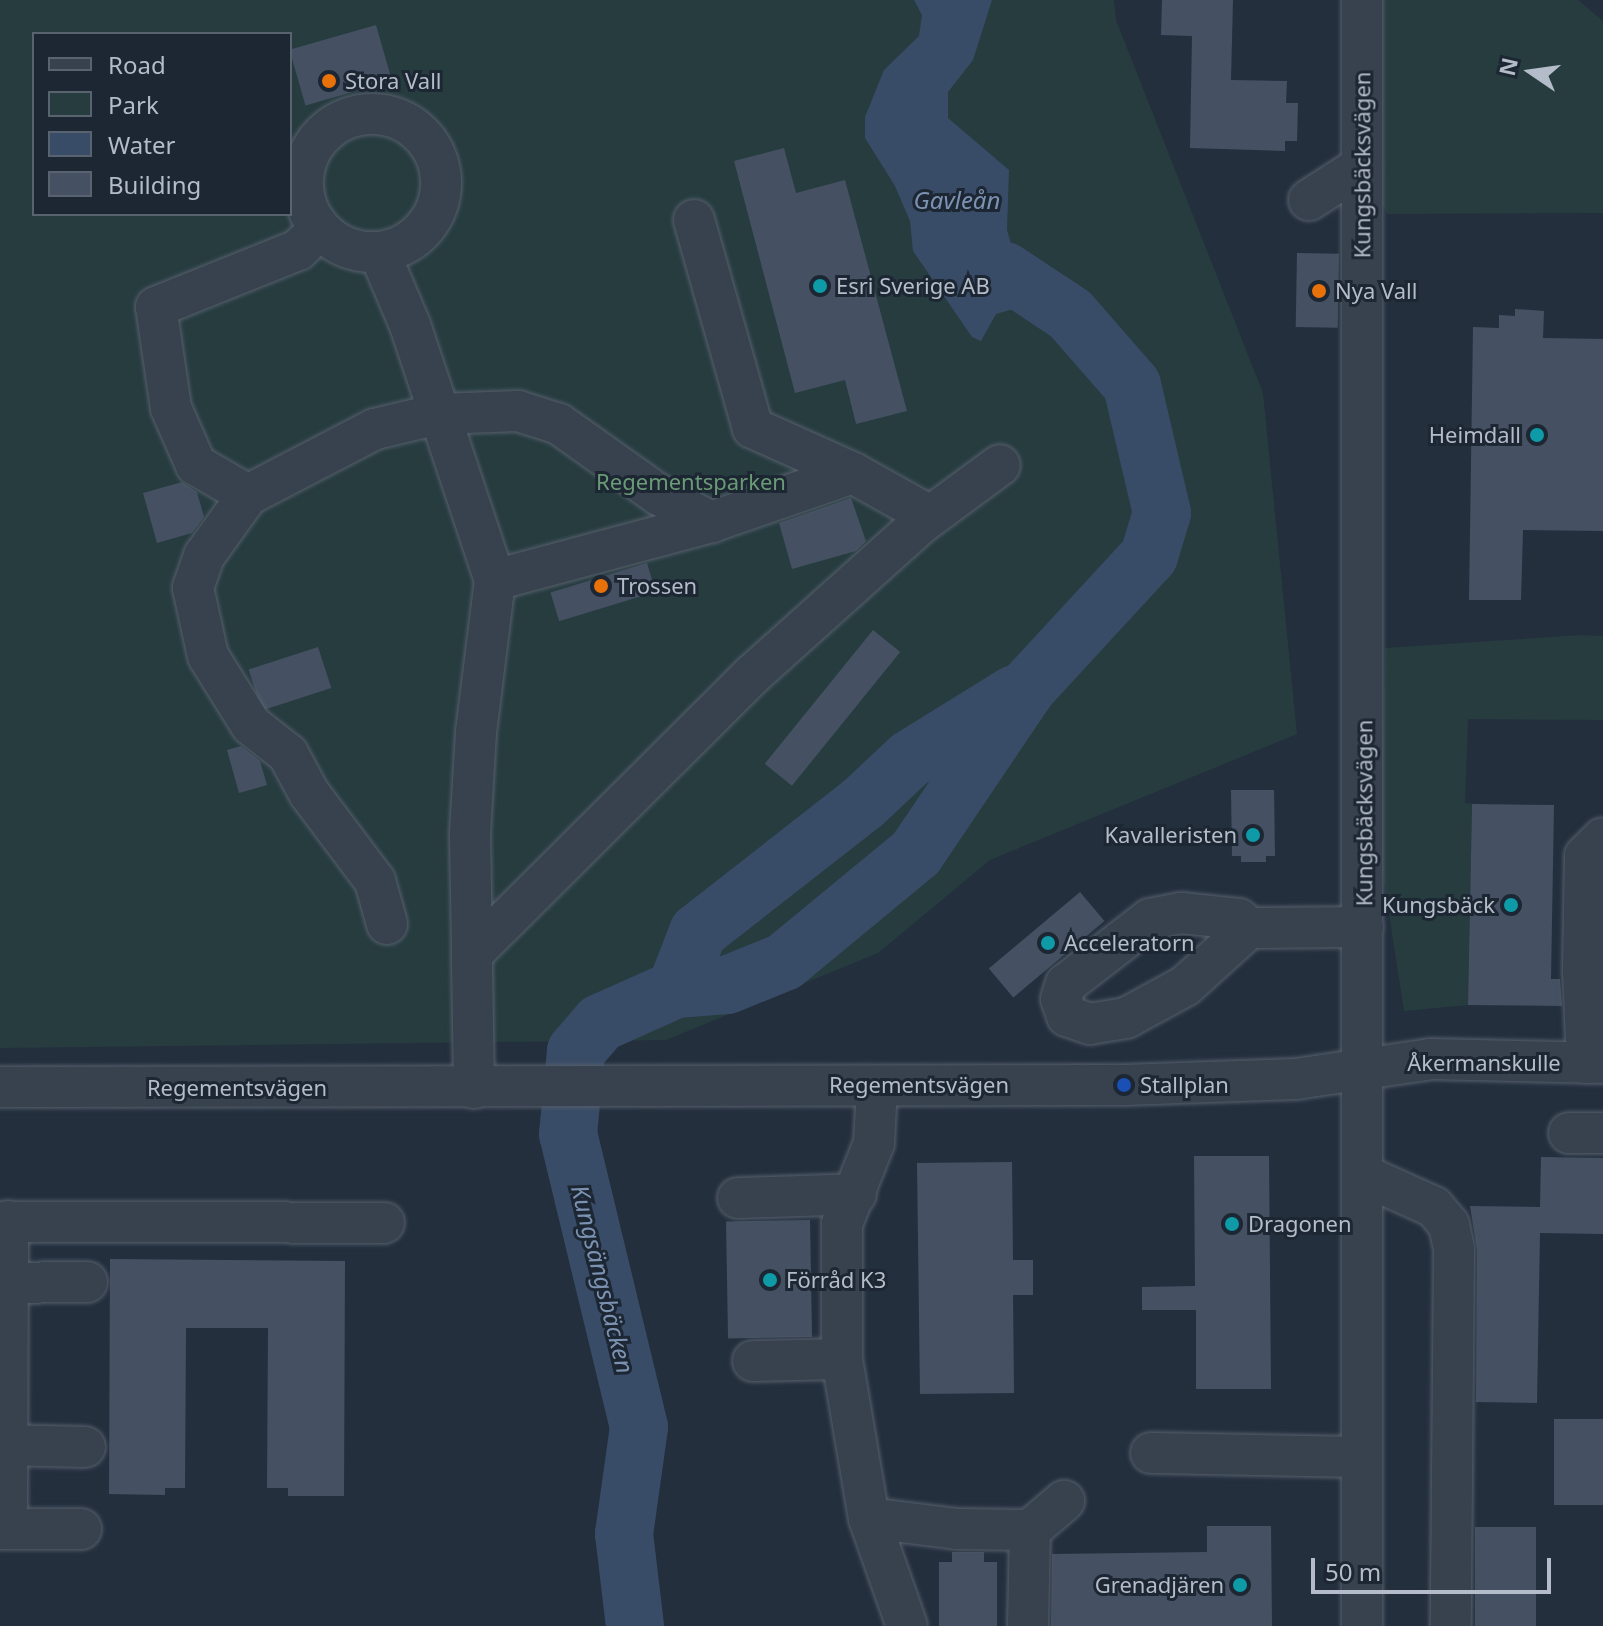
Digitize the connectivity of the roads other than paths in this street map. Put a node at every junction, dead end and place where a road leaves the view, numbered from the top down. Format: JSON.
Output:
{"nodes":[{"id":1,"x":1362,"y":0,"type":"edge"},
{"id":2,"x":1362,"y":166,"type":"junction"},
{"id":3,"x":1309,"y":200,"type":"dead end"},
{"id":4,"x":694,"y":220,"type":"dead end"},
{"id":5,"x":320,"y":229,"type":"junction"},
{"id":6,"x":379,"y":252,"type":"junction"},
{"id":7,"x":438,"y":414,"type":"junction"},
{"id":8,"x":1000,"y":465,"type":"dead end"},
{"id":9,"x":853,"y":473,"type":"junction"},
{"id":10,"x":248,"y":495,"type":"junction"},
{"id":11,"x":930,"y":516,"type":"junction"},
{"id":12,"x":711,"y":522,"type":"junction"},
{"id":13,"x":495,"y":580,"type":"junction"},
{"id":14,"x":1603,"y":838,"type":"edge"},
{"id":15,"x":387,"y":924,"type":"dead end"},
{"id":16,"x":1363,"y":927,"type":"junction"},
{"id":17,"x":1249,"y":928,"type":"dead end"},
{"id":18,"x":472,"y":954,"type":"junction"},
{"id":19,"x":1593,"y":970,"type":"edge"},
{"id":20,"x":1595,"y":1063,"type":"edge"},
{"id":21,"x":1364,"y":1068,"type":"junction"},
{"id":22,"x":877,"y":1086,"type":"junction"},
{"id":23,"x":0,"y":1087,"type":"edge"},
{"id":24,"x":474,"y":1088,"type":"junction"},
{"id":25,"x":1363,"y":1175,"type":"junction"},
{"id":26,"x":856,"y":1194,"type":"junction"},
{"id":27,"x":738,"y":1198,"type":"dead end"},
{"id":28,"x":4,"y":1222,"type":"edge"},
{"id":29,"x":384,"y":1223,"type":"dead end"},
{"id":30,"x":87,"y":1282,"type":"dead end"},
{"id":31,"x":4,"y":1283,"type":"edge"},
{"id":32,"x":842,"y":1359,"type":"junction"},
{"id":33,"x":753,"y":1361,"type":"dead end"},
{"id":34,"x":3,"y":1445,"type":"edge"},
{"id":35,"x":85,"y":1447,"type":"dead end"},
{"id":36,"x":1151,"y":1453,"type":"dead end"},
{"id":37,"x":1361,"y":1457,"type":"junction"},
{"id":38,"x":1064,"y":1501,"type":"dead end"},
{"id":39,"x":869,"y":1518,"type":"junction"},
{"id":40,"x":3,"y":1529,"type":"edge"},
{"id":41,"x":81,"y":1529,"type":"dead end"},
{"id":42,"x":1030,"y":1530,"type":"junction"},
{"id":43,"x":907,"y":1626,"type":"edge"},
{"id":44,"x":1028,"y":1626,"type":"edge"},
{"id":45,"x":1362,"y":1626,"type":"edge"},
{"id":46,"x":1451,"y":1626,"type":"edge"}],
"edges":[{"from":1,"to":2,"type":"street","name":"Kungsbäcksvägen"},
{"from":2,"to":3,"type":"street"},
{"from":2,"to":16,"type":"street","name":"Kungsbäcksvägen"},
{"from":4,"to":9,"type":"street"},
{"from":5,"to":6,"type":"street"},
{"from":5,"to":6,"type":"street"},
{"from":5,"to":10,"type":"street"},
{"from":6,"to":7,"type":"street"},
{"from":7,"to":10,"type":"street"},
{"from":7,"to":12,"type":"street"},
{"from":7,"to":13,"type":"street"},
{"from":8,"to":11,"type":"street"},
{"from":9,"to":11,"type":"street"},
{"from":9,"to":12,"type":"street"},
{"from":10,"to":15,"type":"street"},
{"from":11,"to":18,"type":"street"},
{"from":12,"to":13,"type":"street"},
{"from":13,"to":18,"type":"street"},
{"from":14,"to":19,"type":"street"},
{"from":16,"to":17,"type":"street"},
{"from":16,"to":21,"type":"street","name":"Kungsbäcksvägen"},
{"from":18,"to":24,"type":"street"},
{"from":19,"to":20,"type":"street"},
{"from":20,"to":21,"type":"street","name":"Åkermanskulle"},
{"from":21,"to":22,"type":"street","name":"Regementsvägen"},
{"from":21,"to":25,"type":"street","name":"Kungsbäcksvägen"},
{"from":22,"to":24,"type":"street","name":"Regementsvägen"},
{"from":22,"to":26,"type":"street"},
{"from":23,"to":24,"type":"street","name":"Regementsvägen"},
{"from":25,"to":37,"type":"street","name":"Kungsbäcksvägen"},
{"from":25,"to":46,"type":"street"},
{"from":26,"to":27,"type":"street"},
{"from":26,"to":32,"type":"street"},
{"from":28,"to":29,"type":"street"},
{"from":28,"to":31,"type":"street"},
{"from":30,"to":31,"type":"street"},
{"from":31,"to":34,"type":"street"},
{"from":32,"to":33,"type":"street"},
{"from":32,"to":39,"type":"street"},
{"from":34,"to":35,"type":"street"},
{"from":34,"to":40,"type":"street"},
{"from":36,"to":37,"type":"street"},
{"from":37,"to":45,"type":"street","name":"Kungsbäcksvägen"},
{"from":38,"to":42,"type":"street"},
{"from":39,"to":42,"type":"street"},
{"from":39,"to":43,"type":"street"},
{"from":40,"to":41,"type":"street"},
{"from":42,"to":44,"type":"street"}]}
